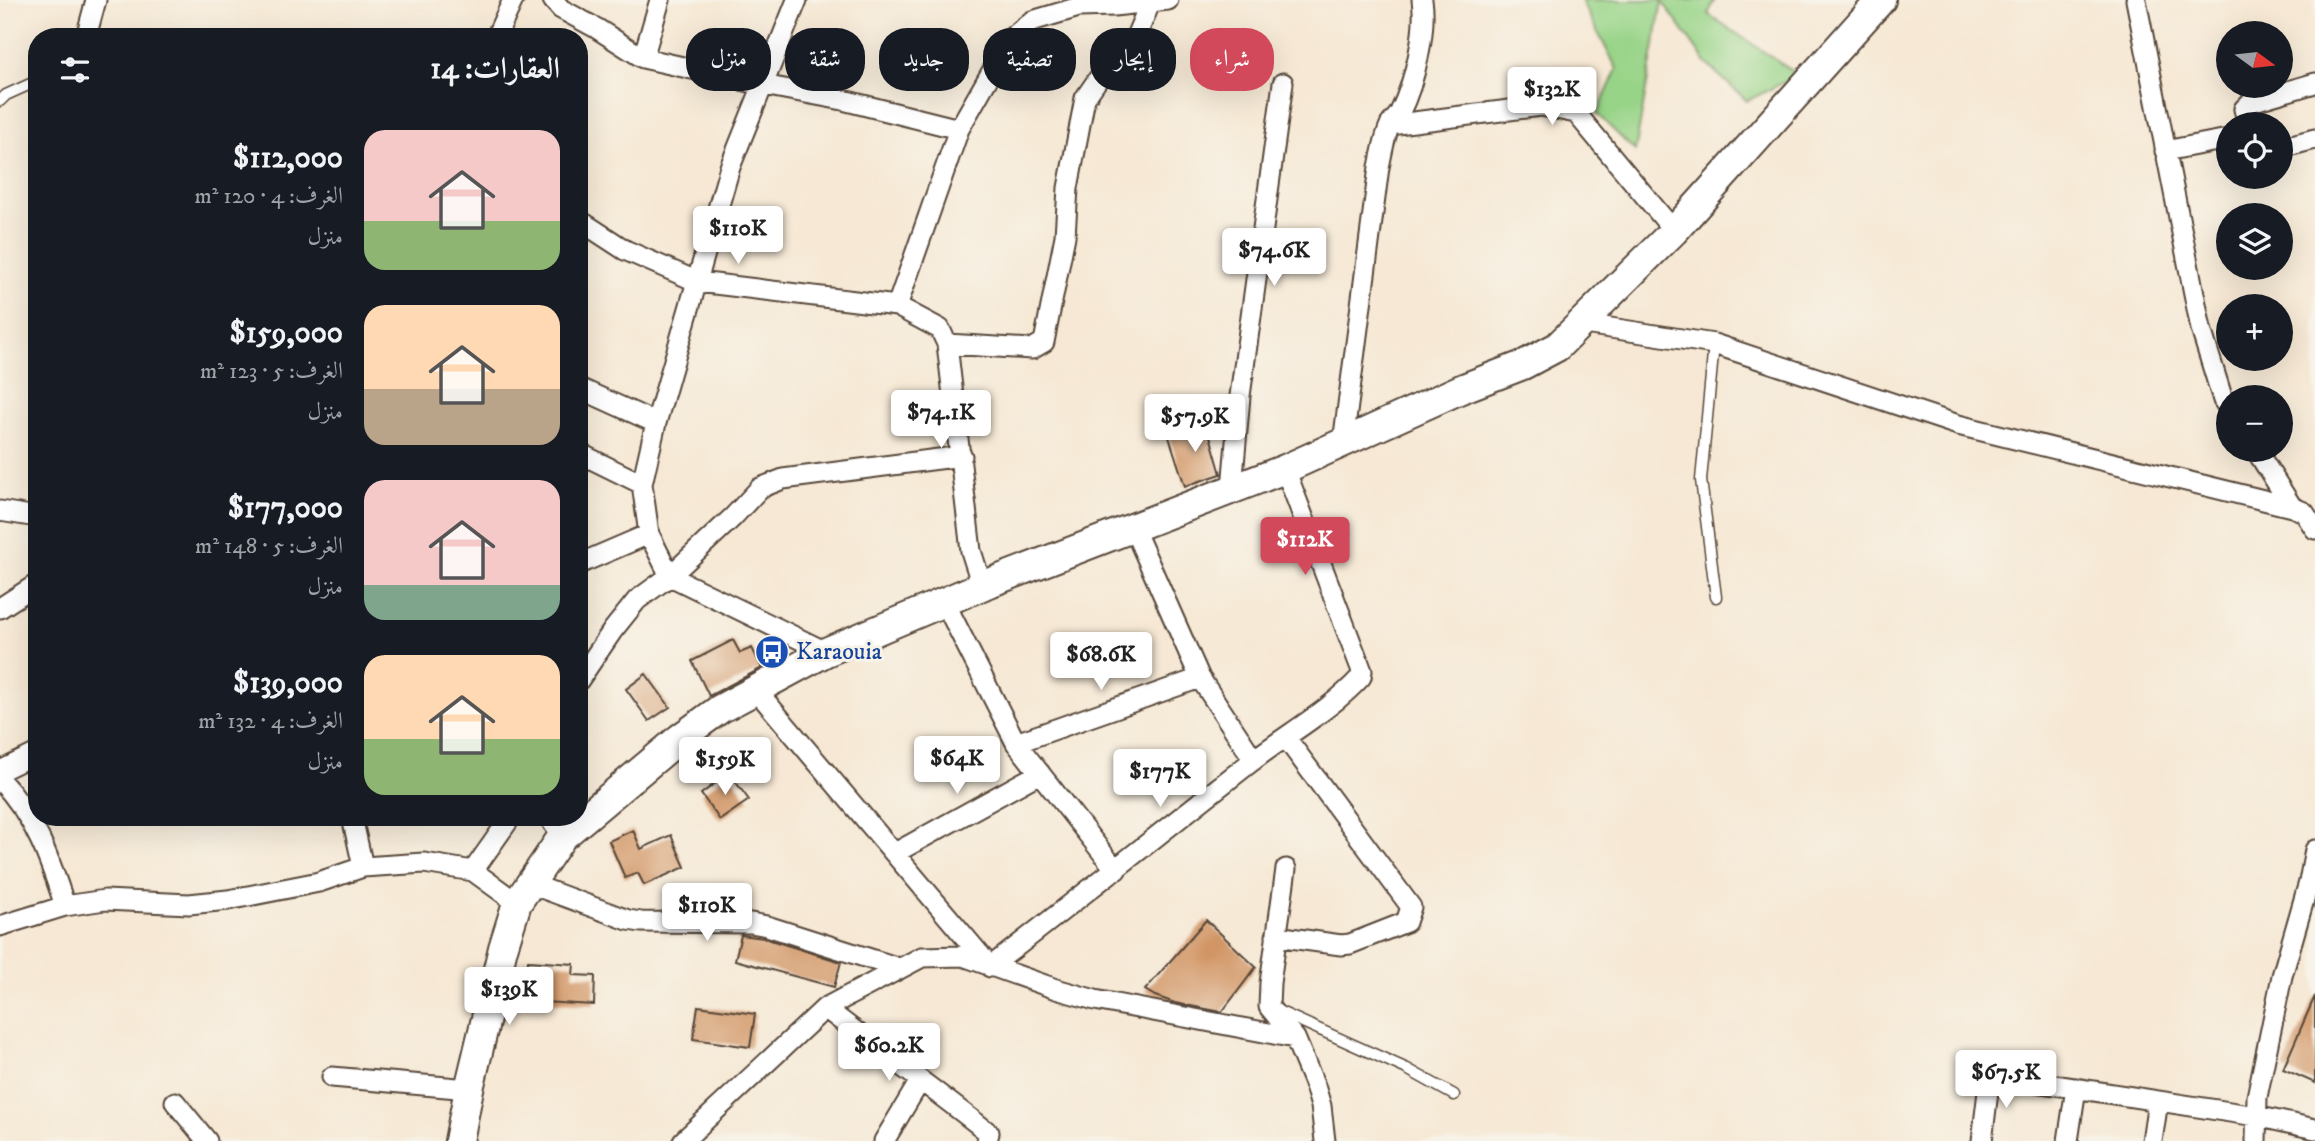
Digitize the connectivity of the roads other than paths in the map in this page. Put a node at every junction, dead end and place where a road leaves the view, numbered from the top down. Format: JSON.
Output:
{"nodes":[{"id":1,"x":96,"y":0,"type":"edge"},
{"id":2,"x":513,"y":0,"type":"edge"},
{"id":3,"x":553,"y":0,"type":"edge"},
{"id":4,"x":660,"y":0,"type":"edge"},
{"id":5,"x":797,"y":0,"type":"edge"},
{"id":6,"x":1422,"y":0,"type":"edge"},
{"id":7,"x":1881,"y":0,"type":"edge"},
{"id":8,"x":2136,"y":0,"type":"edge"},
{"id":9,"x":1159,"y":1,"type":"edge"},
{"id":10,"x":1080,"y":3,"type":"edge"},
{"id":11,"x":88,"y":28,"type":"edge"},
{"id":12,"x":500,"y":28,"type":"edge"},
{"id":13,"x":643,"y":58,"type":"junction"},
{"id":14,"x":771,"y":65,"type":"edge"},
{"id":15,"x":686,"y":68,"type":"edge"},
{"id":16,"x":1283,"y":83,"type":"dead end"},
{"id":17,"x":2315,"y":83,"type":"edge"},
{"id":18,"x":28,"y":85,"type":"edge"},
{"id":19,"x":771,"y":86,"type":"edge"},
{"id":20,"x":761,"y":91,"type":"edge"},
{"id":21,"x":0,"y":102,"type":"edge"},
{"id":22,"x":2245,"y":112,"type":"edge"},
{"id":23,"x":1390,"y":125,"type":"junction"},
{"id":24,"x":960,"y":129,"type":"junction"},
{"id":25,"x":2315,"y":139,"type":"edge"},
{"id":26,"x":2216,"y":141,"type":"edge"},
{"id":27,"x":2293,"y":145,"type":"edge"},
{"id":28,"x":2165,"y":151,"type":"junction"},
{"id":29,"x":588,"y":226,"type":"edge"},
{"id":30,"x":1674,"y":231,"type":"junction"},
{"id":31,"x":698,"y":282,"type":"junction"},
{"id":32,"x":897,"y":306,"type":"junction"},
{"id":33,"x":1578,"y":323,"type":"junction"},
{"id":34,"x":947,"y":344,"type":"junction"},
{"id":35,"x":1714,"y":344,"type":"junction"},
{"id":36,"x":2218,"y":385,"type":"edge"},
{"id":37,"x":588,"y":392,"type":"edge"},
{"id":38,"x":656,"y":423,"type":"junction"},
{"id":39,"x":1343,"y":443,"type":"junction"},
{"id":40,"x":962,"y":456,"type":"junction"},
{"id":41,"x":588,"y":457,"type":"edge"},
{"id":42,"x":2266,"y":462,"type":"edge"},
{"id":43,"x":1285,"y":469,"type":"junction"},
{"id":44,"x":642,"y":484,"type":"junction"},
{"id":45,"x":1232,"y":488,"type":"junction"},
{"id":46,"x":2304,"y":509,"type":"edge"},
{"id":47,"x":0,"y":511,"type":"edge"},
{"id":48,"x":28,"y":516,"type":"edge"},
{"id":49,"x":1133,"y":527,"type":"junction"},
{"id":50,"x":2315,"y":528,"type":"edge"},
{"id":51,"x":649,"y":534,"type":"junction"},
{"id":52,"x":588,"y":560,"type":"edge"},
{"id":53,"x":670,"y":576,"type":"junction"},
{"id":54,"x":984,"y":585,"type":"junction"},
{"id":55,"x":28,"y":590,"type":"edge"},
{"id":56,"x":1716,"y":597,"type":"dead end"},
{"id":57,"x":945,"y":603,"type":"junction"},
{"id":58,"x":0,"y":608,"type":"edge"},
{"id":59,"x":826,"y":652,"type":"junction"},
{"id":60,"x":588,"y":667,"type":"edge"},
{"id":61,"x":1200,"y":678,"type":"junction"},
{"id":62,"x":756,"y":690,"type":"junction"},
{"id":63,"x":1286,"y":738,"type":"junction"},
{"id":64,"x":1016,"y":743,"type":"junction"},
{"id":65,"x":28,"y":757,"type":"edge"},
{"id":66,"x":1254,"y":760,"type":"junction"},
{"id":67,"x":0,"y":771,"type":"edge"},
{"id":68,"x":1040,"y":773,"type":"junction"},
{"id":69,"x":0,"y":780,"type":"edge"},
{"id":70,"x":588,"y":804,"type":"edge"},
{"id":71,"x":28,"y":817,"type":"edge"},
{"id":72,"x":34,"y":826,"type":"edge"},
{"id":73,"x":354,"y":826,"type":"edge"},
{"id":74,"x":504,"y":826,"type":"edge"},
{"id":75,"x":556,"y":827,"type":"edge"},
{"id":76,"x":895,"y":853,"type":"junction"},
{"id":77,"x":2315,"y":854,"type":"edge"},
{"id":78,"x":363,"y":867,"type":"junction"},
{"id":79,"x":1286,"y":869,"type":"dead end"},
{"id":80,"x":1116,"y":870,"type":"junction"},
{"id":81,"x":473,"y":871,"type":"junction"},
{"id":82,"x":2312,"y":884,"type":"edge"},
{"id":83,"x":522,"y":893,"type":"junction"},
{"id":84,"x":65,"y":906,"type":"junction"},
{"id":85,"x":0,"y":926,"type":"edge"},
{"id":86,"x":1276,"y":936,"type":"junction"},
{"id":87,"x":990,"y":967,"type":"junction"},
{"id":88,"x":898,"y":968,"type":"junction"},
{"id":89,"x":1269,"y":1007,"type":"junction"},
{"id":90,"x":825,"y":1008,"type":"junction"},
{"id":91,"x":1295,"y":1038,"type":"junction"},
{"id":92,"x":332,"y":1077,"type":"dead end"},
{"id":93,"x":920,"y":1081,"type":"junction"},
{"id":94,"x":469,"y":1088,"type":"junction"},
{"id":95,"x":2076,"y":1088,"type":"junction"},
{"id":96,"x":1454,"y":1095,"type":"dead end"},
{"id":97,"x":2158,"y":1101,"type":"junction"},
{"id":98,"x":175,"y":1102,"type":"dead end"},
{"id":99,"x":2256,"y":1116,"type":"junction"},
{"id":100,"x":2315,"y":1129,"type":"edge"},
{"id":101,"x":992,"y":1138,"type":"edge"},
{"id":102,"x":207,"y":1141,"type":"edge"},
{"id":103,"x":459,"y":1141,"type":"edge"},
{"id":104,"x":682,"y":1141,"type":"edge"},
{"id":105,"x":884,"y":1141,"type":"edge"},
{"id":106,"x":1325,"y":1141,"type":"edge"},
{"id":107,"x":1982,"y":1141,"type":"edge"},
{"id":108,"x":2068,"y":1141,"type":"edge"},
{"id":109,"x":2152,"y":1141,"type":"edge"},
{"id":110,"x":2256,"y":1141,"type":"edge"}],
"edges":[{"from":1,"to":11,"type":"street"},
{"from":2,"to":12,"type":"street"},
{"from":3,"to":13,"type":"street"},
{"from":4,"to":13,"type":"street"},
{"from":5,"to":14,"type":"street"},
{"from":6,"to":23,"type":"street"},
{"from":7,"to":30,"type":"street"},
{"from":8,"to":28,"type":"street"},
{"from":9,"to":10,"type":"street"},
{"from":9,"to":34,"type":"street"},
{"from":10,"to":24,"type":"street"},
{"from":13,"to":15,"type":"street"},
{"from":16,"to":45,"type":"street"},
{"from":17,"to":22,"type":"street"},
{"from":18,"to":21,"type":"lane"},
{"from":19,"to":24,"type":"street"},
{"from":20,"to":31,"type":"street"},
{"from":23,"to":30,"type":"street"},
{"from":23,"to":39,"type":"street"},
{"from":24,"to":32,"type":"street"},
{"from":25,"to":27,"type":"street"},
{"from":26,"to":28,"type":"street"},
{"from":28,"to":36,"type":"street"},
{"from":29,"to":31,"type":"street"},
{"from":30,"to":33,"type":"street"},
{"from":31,"to":32,"type":"street"},
{"from":31,"to":38,"type":"street"},
{"from":32,"to":34,"type":"street"},
{"from":33,"to":35,"type":"street"},
{"from":33,"to":39,"type":"street"},
{"from":34,"to":40,"type":"street"},
{"from":35,"to":46,"type":"street"},
{"from":35,"to":56,"type":"lane"},
{"from":37,"to":38,"type":"street"},
{"from":38,"to":44,"type":"street"},
{"from":39,"to":43,"type":"street"},
{"from":40,"to":53,"type":"street"},
{"from":40,"to":54,"type":"street"},
{"from":41,"to":44,"type":"street"},
{"from":42,"to":46,"type":"street"},
{"from":43,"to":45,"type":"street"},
{"from":43,"to":63,"type":"street"},
{"from":44,"to":51,"type":"street"},
{"from":45,"to":49,"type":"street"},
{"from":46,"to":50,"type":"street"},
{"from":47,"to":48,"type":"street"},
{"from":49,"to":54,"type":"street"},
{"from":49,"to":61,"type":"street"},
{"from":51,"to":52,"type":"street"},
{"from":51,"to":53,"type":"street"},
{"from":53,"to":59,"type":"street"},
{"from":53,"to":60,"type":"street"},
{"from":54,"to":57,"type":"street"},
{"from":55,"to":58,"type":"street"},
{"from":57,"to":59,"type":"street"},
{"from":57,"to":64,"type":"street"},
{"from":59,"to":62,"type":"street"},
{"from":61,"to":64,"type":"street"},
{"from":61,"to":66,"type":"street"},
{"from":62,"to":70,"type":"street"},
{"from":62,"to":76,"type":"street"},
{"from":63,"to":66,"type":"street"},
{"from":63,"to":86,"type":"street"},
{"from":64,"to":68,"type":"street"},
{"from":65,"to":67,"type":"street"},
{"from":66,"to":80,"type":"street"},
{"from":68,"to":76,"type":"street"},
{"from":68,"to":80,"type":"street"},
{"from":69,"to":71,"type":"street"},
{"from":72,"to":84,"type":"street"},
{"from":73,"to":78,"type":"street"},
{"from":74,"to":81,"type":"street"},
{"from":75,"to":83,"type":"street"},
{"from":76,"to":87,"type":"street"},
{"from":77,"to":82,"type":"street"},
{"from":78,"to":81,"type":"street"},
{"from":78,"to":84,"type":"street"},
{"from":79,"to":86,"type":"street"},
{"from":80,"to":87,"type":"street"},
{"from":81,"to":83,"type":"street"},
{"from":82,"to":99,"type":"street"},
{"from":83,"to":88,"type":"street"},
{"from":83,"to":94,"type":"street"},
{"from":84,"to":85,"type":"street"},
{"from":86,"to":89,"type":"street"},
{"from":87,"to":88,"type":"street"},
{"from":87,"to":91,"type":"street"},
{"from":88,"to":90,"type":"street"},
{"from":89,"to":91,"type":"street"},
{"from":89,"to":96,"type":"lane"},
{"from":90,"to":93,"type":"street"},
{"from":90,"to":104,"type":"street"},
{"from":91,"to":106,"type":"street"},
{"from":92,"to":94,"type":"street"},
{"from":93,"to":101,"type":"street"},
{"from":93,"to":105,"type":"street"},
{"from":94,"to":103,"type":"street"},
{"from":95,"to":97,"type":"street"},
{"from":95,"to":107,"type":"street"},
{"from":95,"to":108,"type":"street"},
{"from":97,"to":99,"type":"street"},
{"from":97,"to":109,"type":"street"},
{"from":98,"to":102,"type":"street"},
{"from":99,"to":100,"type":"street"},
{"from":99,"to":110,"type":"street"}]}
